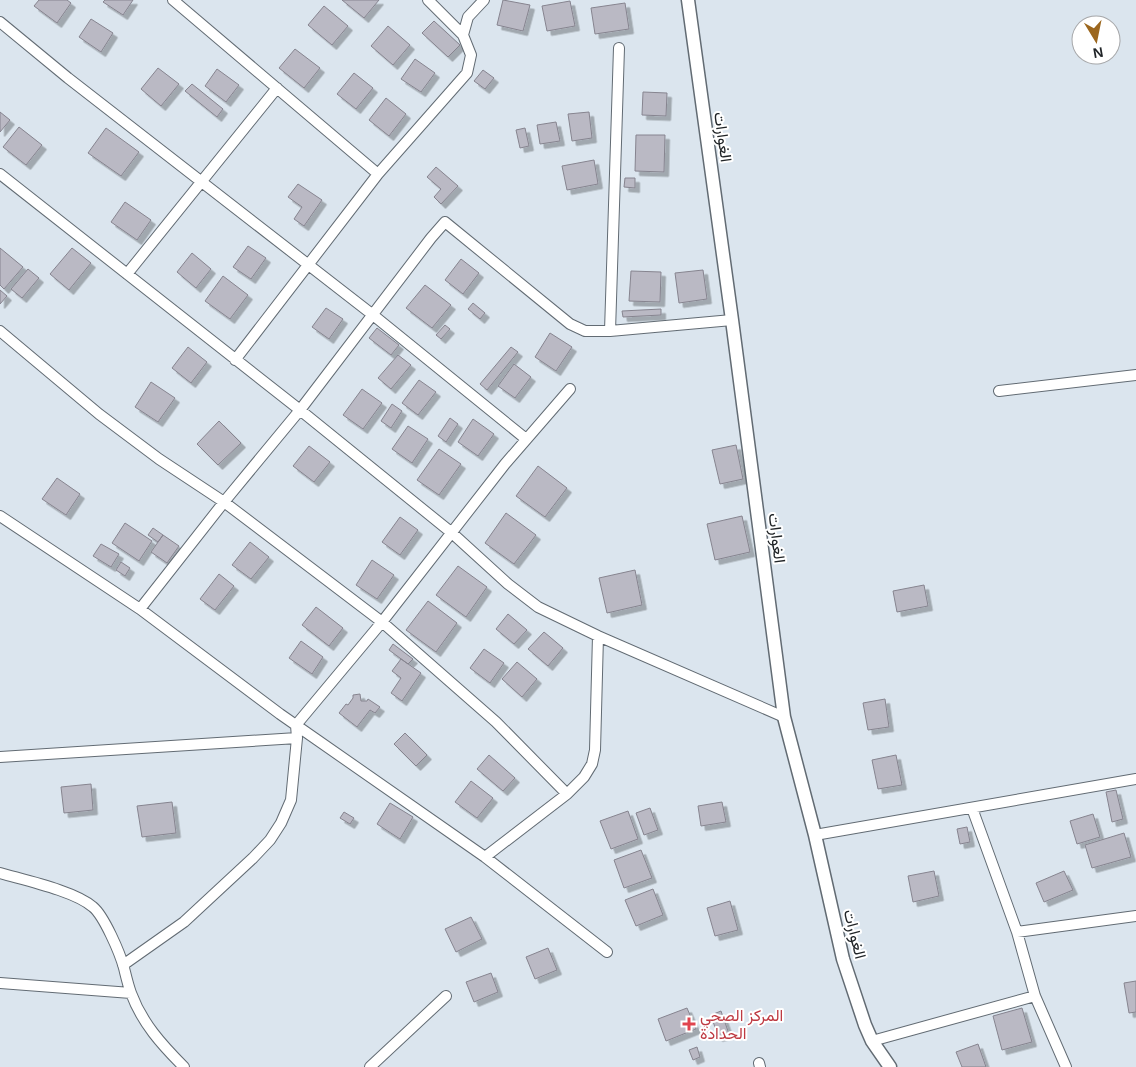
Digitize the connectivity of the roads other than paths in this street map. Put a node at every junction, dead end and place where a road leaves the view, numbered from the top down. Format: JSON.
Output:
{"nodes":[{"id":1,"x":173,"y":0,"type":"edge"},
{"id":2,"x":428,"y":0,"type":"edge"},
{"id":3,"x":484,"y":0,"type":"edge"},
{"id":4,"x":688,"y":0,"type":"edge"},
{"id":5,"x":0,"y":22,"type":"edge"},
{"id":6,"x":463,"y":35,"type":"junction"},
{"id":7,"x":619,"y":48,"type":"dead end"},
{"id":8,"x":277,"y":88,"type":"junction"},
{"id":9,"x":0,"y":174,"type":"edge"},
{"id":10,"x":378,"y":174,"type":"junction"},
{"id":11,"x":201,"y":181,"type":"junction"},
{"id":12,"x":309,"y":265,"type":"junction"},
{"id":13,"x":127,"y":274,"type":"junction"},
{"id":14,"x":373,"y":314,"type":"junction"},
{"id":15,"x":732,"y":320,"type":"junction"},
{"id":16,"x":0,"y":331,"type":"edge"},
{"id":17,"x":610,"y":331,"type":"junction"},
{"id":18,"x":235,"y":360,"type":"junction"},
{"id":19,"x":1136,"y":375,"type":"edge"},
{"id":20,"x":570,"y":389,"type":"dead end"},
{"id":21,"x":999,"y":391,"type":"dead end"},
{"id":22,"x":300,"y":410,"type":"junction"},
{"id":23,"x":526,"y":439,"type":"junction"},
{"id":24,"x":224,"y":502,"type":"junction"},
{"id":25,"x":0,"y":516,"type":"edge"},
{"id":26,"x":452,"y":533,"type":"junction"},
{"id":27,"x":140,"y":609,"type":"junction"},
{"id":28,"x":382,"y":622,"type":"junction"},
{"id":29,"x":598,"y":636,"type":"junction"},
{"id":30,"x":784,"y":717,"type":"junction"},
{"id":31,"x":296,"y":725,"type":"junction"},
{"id":32,"x":297,"y":738,"type":"junction"},
{"id":33,"x":0,"y":757,"type":"edge"},
{"id":34,"x":1136,"y":779,"type":"edge"},
{"id":35,"x":567,"y":794,"type":"junction"},
{"id":36,"x":972,"y":808,"type":"junction"},
{"id":37,"x":815,"y":835,"type":"junction"},
{"id":38,"x":485,"y":857,"type":"junction"},
{"id":39,"x":0,"y":873,"type":"edge"},
{"id":40,"x":1136,"y":916,"type":"edge"},
{"id":41,"x":1017,"y":932,"type":"junction"},
{"id":42,"x":607,"y":952,"type":"dead end"},
{"id":43,"x":123,"y":965,"type":"junction"},
{"id":44,"x":0,"y":984,"type":"edge"},
{"id":45,"x":131,"y":993,"type":"junction"},
{"id":46,"x":446,"y":996,"type":"dead end"},
{"id":47,"x":1035,"y":996,"type":"junction"},
{"id":48,"x":872,"y":1041,"type":"junction"},
{"id":49,"x":184,"y":1067,"type":"edge"},
{"id":50,"x":370,"y":1067,"type":"edge"},
{"id":51,"x":890,"y":1067,"type":"edge"},
{"id":52,"x":1066,"y":1067,"type":"edge"}],
"edges":[{"from":1,"to":8,"type":"street"},
{"from":2,"to":6,"type":"street"},
{"from":3,"to":6,"type":"street"},
{"from":4,"to":15,"type":"street","name":"الغوارات"},
{"from":5,"to":11,"type":"street"},
{"from":6,"to":10,"type":"street"},
{"from":7,"to":17,"type":"street"},
{"from":8,"to":10,"type":"street"},
{"from":8,"to":11,"type":"street"},
{"from":9,"to":13,"type":"street"},
{"from":10,"to":12,"type":"street"},
{"from":11,"to":12,"type":"street"},
{"from":11,"to":13,"type":"street"},
{"from":12,"to":14,"type":"street"},
{"from":12,"to":18,"type":"street"},
{"from":13,"to":18,"type":"street"},
{"from":14,"to":17,"type":"street"},
{"from":14,"to":22,"type":"street"},
{"from":14,"to":23,"type":"street"},
{"from":15,"to":17,"type":"street"},
{"from":15,"to":30,"type":"street","name":"الغوارات"},
{"from":16,"to":24,"type":"street"},
{"from":18,"to":22,"type":"street"},
{"from":19,"to":21,"type":"street"},
{"from":20,"to":23,"type":"street"},
{"from":22,"to":24,"type":"street"},
{"from":22,"to":26,"type":"street"},
{"from":23,"to":26,"type":"street"},
{"from":24,"to":27,"type":"street"},
{"from":24,"to":28,"type":"street"},
{"from":25,"to":27,"type":"street"},
{"from":26,"to":28,"type":"street"},
{"from":26,"to":29,"type":"street"},
{"from":27,"to":31,"type":"street"},
{"from":28,"to":31,"type":"street"},
{"from":28,"to":35,"type":"street"},
{"from":29,"to":30,"type":"street"},
{"from":29,"to":35,"type":"street"},
{"from":30,"to":37,"type":"street","name":"الغوارات"},
{"from":31,"to":32,"type":"street"},
{"from":31,"to":38,"type":"street"},
{"from":32,"to":33,"type":"street"},
{"from":32,"to":43,"type":"street"},
{"from":34,"to":36,"type":"street"},
{"from":35,"to":38,"type":"street"},
{"from":36,"to":37,"type":"street"},
{"from":36,"to":41,"type":"street"},
{"from":37,"to":48,"type":"street","name":"الغوارات"},
{"from":38,"to":42,"type":"street"},
{"from":39,"to":43,"type":"street"},
{"from":40,"to":41,"type":"street"},
{"from":41,"to":47,"type":"street"},
{"from":43,"to":45,"type":"street"},
{"from":44,"to":45,"type":"street"},
{"from":45,"to":49,"type":"street"},
{"from":46,"to":50,"type":"street"},
{"from":47,"to":48,"type":"street"},
{"from":47,"to":52,"type":"street"},
{"from":48,"to":51,"type":"street","name":"الغوارات"}]}
